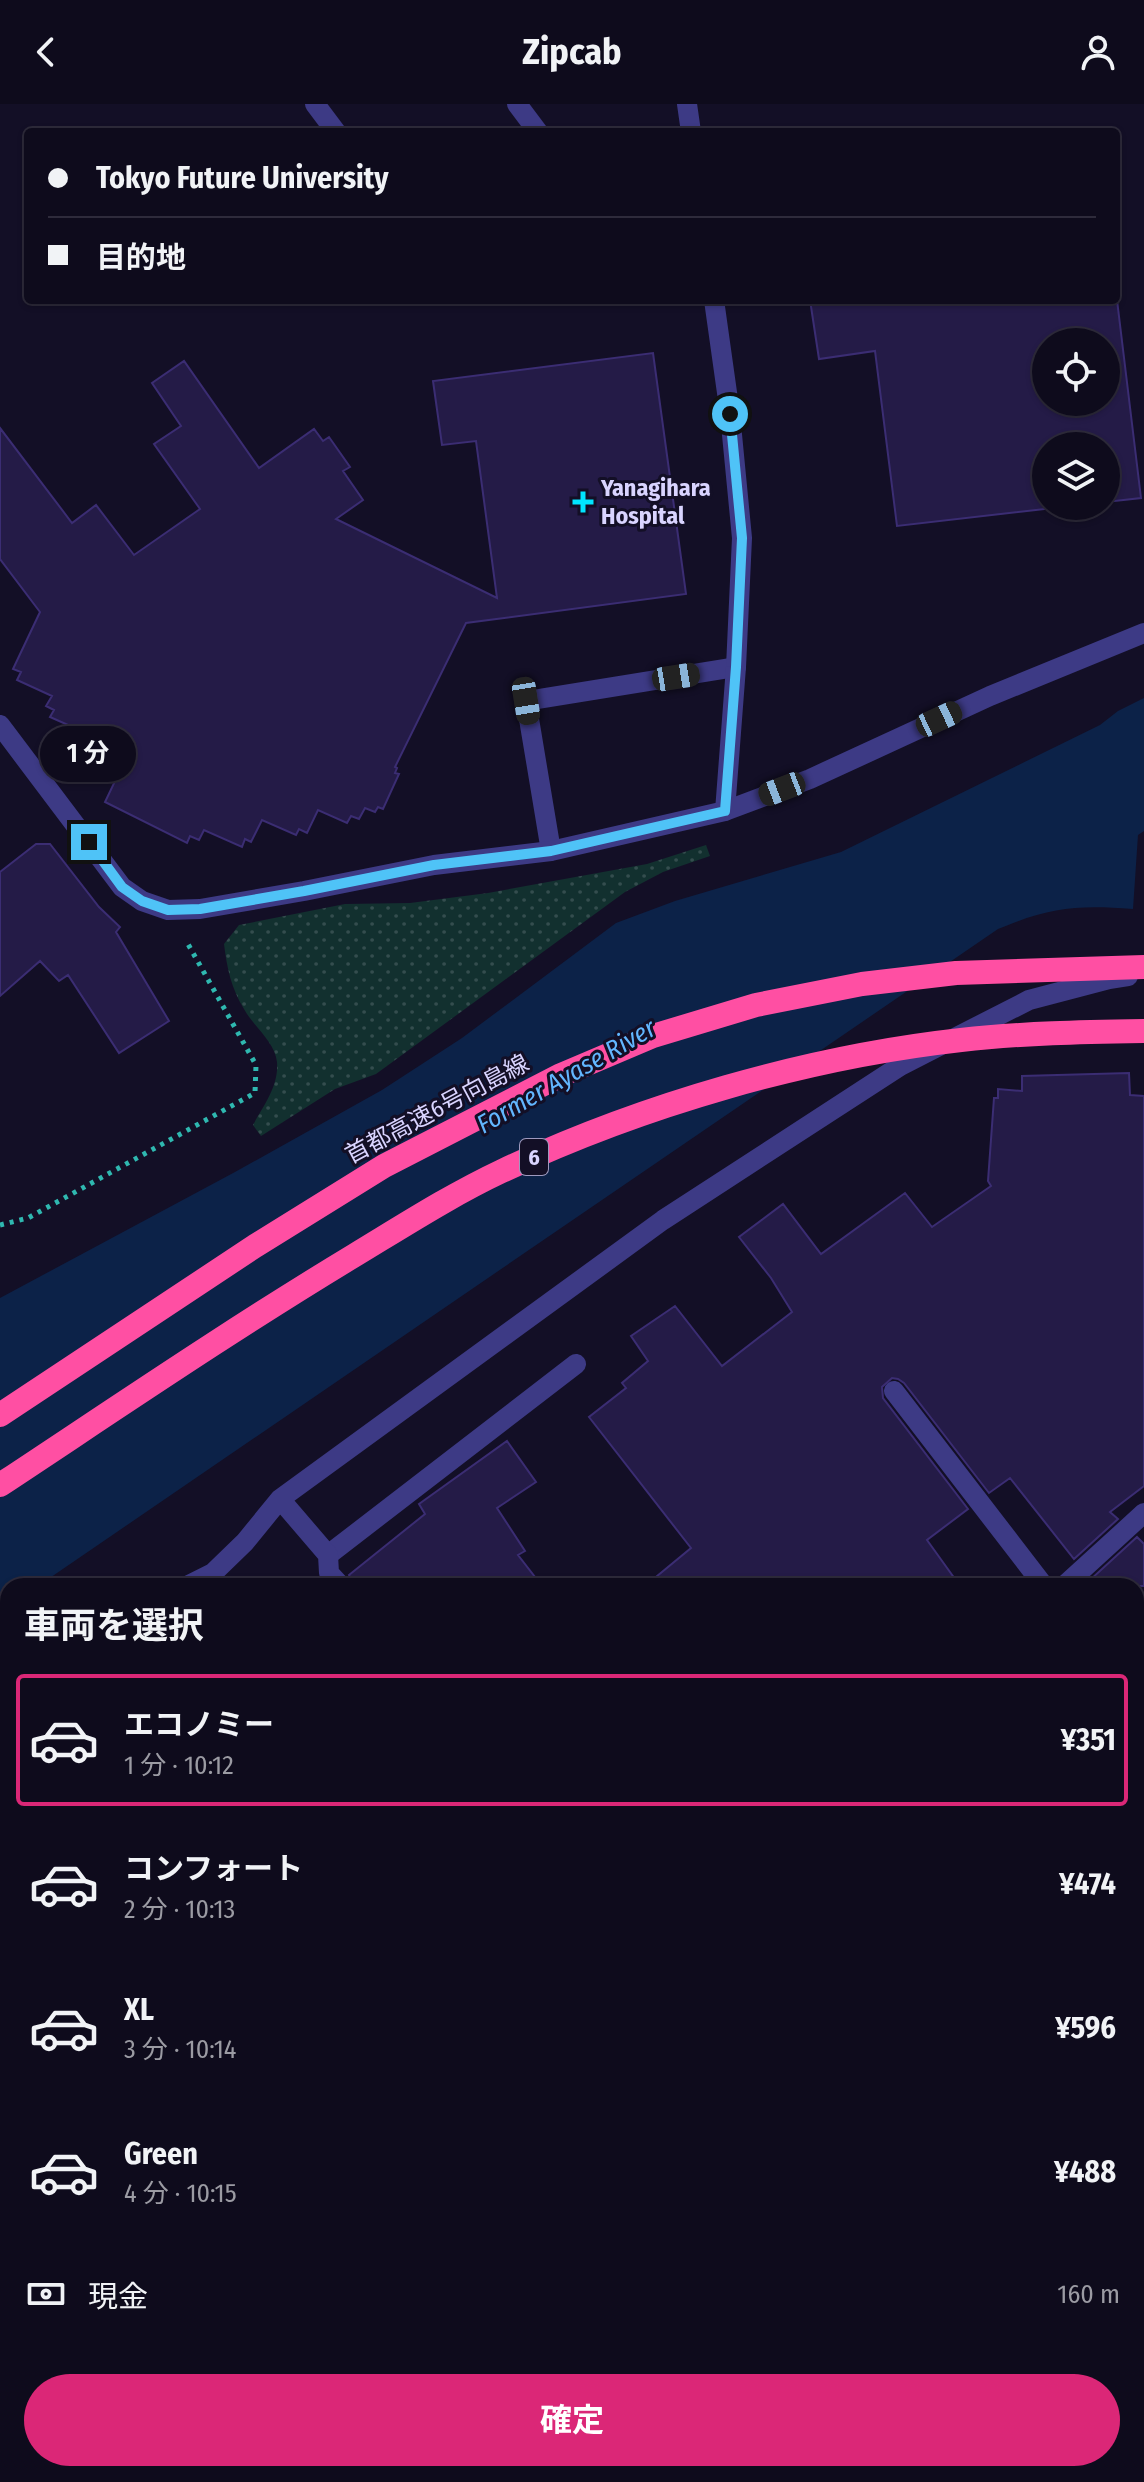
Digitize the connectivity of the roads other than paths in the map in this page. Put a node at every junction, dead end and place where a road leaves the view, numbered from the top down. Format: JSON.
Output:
{"nodes":[{"id":1,"x":315,"y":104,"type":"edge"},
{"id":2,"x":517,"y":104,"type":"edge"},
{"id":3,"x":687,"y":104,"type":"edge"},
{"id":4,"x":333,"y":128,"type":"edge"},
{"id":5,"x":535,"y":128,"type":"edge"},
{"id":6,"x":690,"y":128,"type":"edge"},
{"id":7,"x":715,"y":304,"type":"edge"},
{"id":8,"x":1144,"y":633,"type":"edge"},
{"id":9,"x":736,"y":667,"type":"junction"},
{"id":10,"x":0,"y":725,"type":"edge"},
{"id":11,"x":725,"y":811,"type":"junction"},
{"id":12,"x":551,"y":851,"type":"junction"},
{"id":13,"x":1144,"y":967,"type":"edge"},
{"id":14,"x":1144,"y":975,"type":"edge"},
{"id":15,"x":1144,"y":1031,"type":"edge"},
{"id":16,"x":576,"y":1364,"type":"dead end"},
{"id":17,"x":894,"y":1391,"type":"dead end"},
{"id":18,"x":0,"y":1415,"type":"edge"},
{"id":19,"x":0,"y":1485,"type":"edge"},
{"id":20,"x":280,"y":1499,"type":"junction"},
{"id":21,"x":1144,"y":1513,"type":"edge"},
{"id":22,"x":328,"y":1555,"type":"junction"},
{"id":23,"x":203,"y":1578,"type":"edge"},
{"id":24,"x":334,"y":1578,"type":"edge"},
{"id":25,"x":1038,"y":1578,"type":"edge"},
{"id":26,"x":1073,"y":1578,"type":"edge"}],
"edges":[{"from":1,"to":4,"type":"street"},
{"from":2,"to":5,"type":"street"},
{"from":3,"to":6,"type":"street"},
{"from":7,"to":9,"type":"street"},
{"from":8,"to":11,"type":"street"},
{"from":9,"to":11,"type":"street"},
{"from":9,"to":12,"type":"street"},
{"from":10,"to":12,"type":"street"},
{"from":11,"to":12,"type":"street"},
{"from":13,"to":18,"type":"highway","name":"首都高速6号向島線"},
{"from":14,"to":20,"type":"street"},
{"from":15,"to":19,"type":"highway","number":"6","bridge":true},
{"from":16,"to":22,"type":"street"},
{"from":17,"to":25,"type":"street"},
{"from":20,"to":22,"type":"street"},
{"from":20,"to":23,"type":"street"},
{"from":21,"to":26,"type":"street"},
{"from":22,"to":24,"type":"street"}]}
